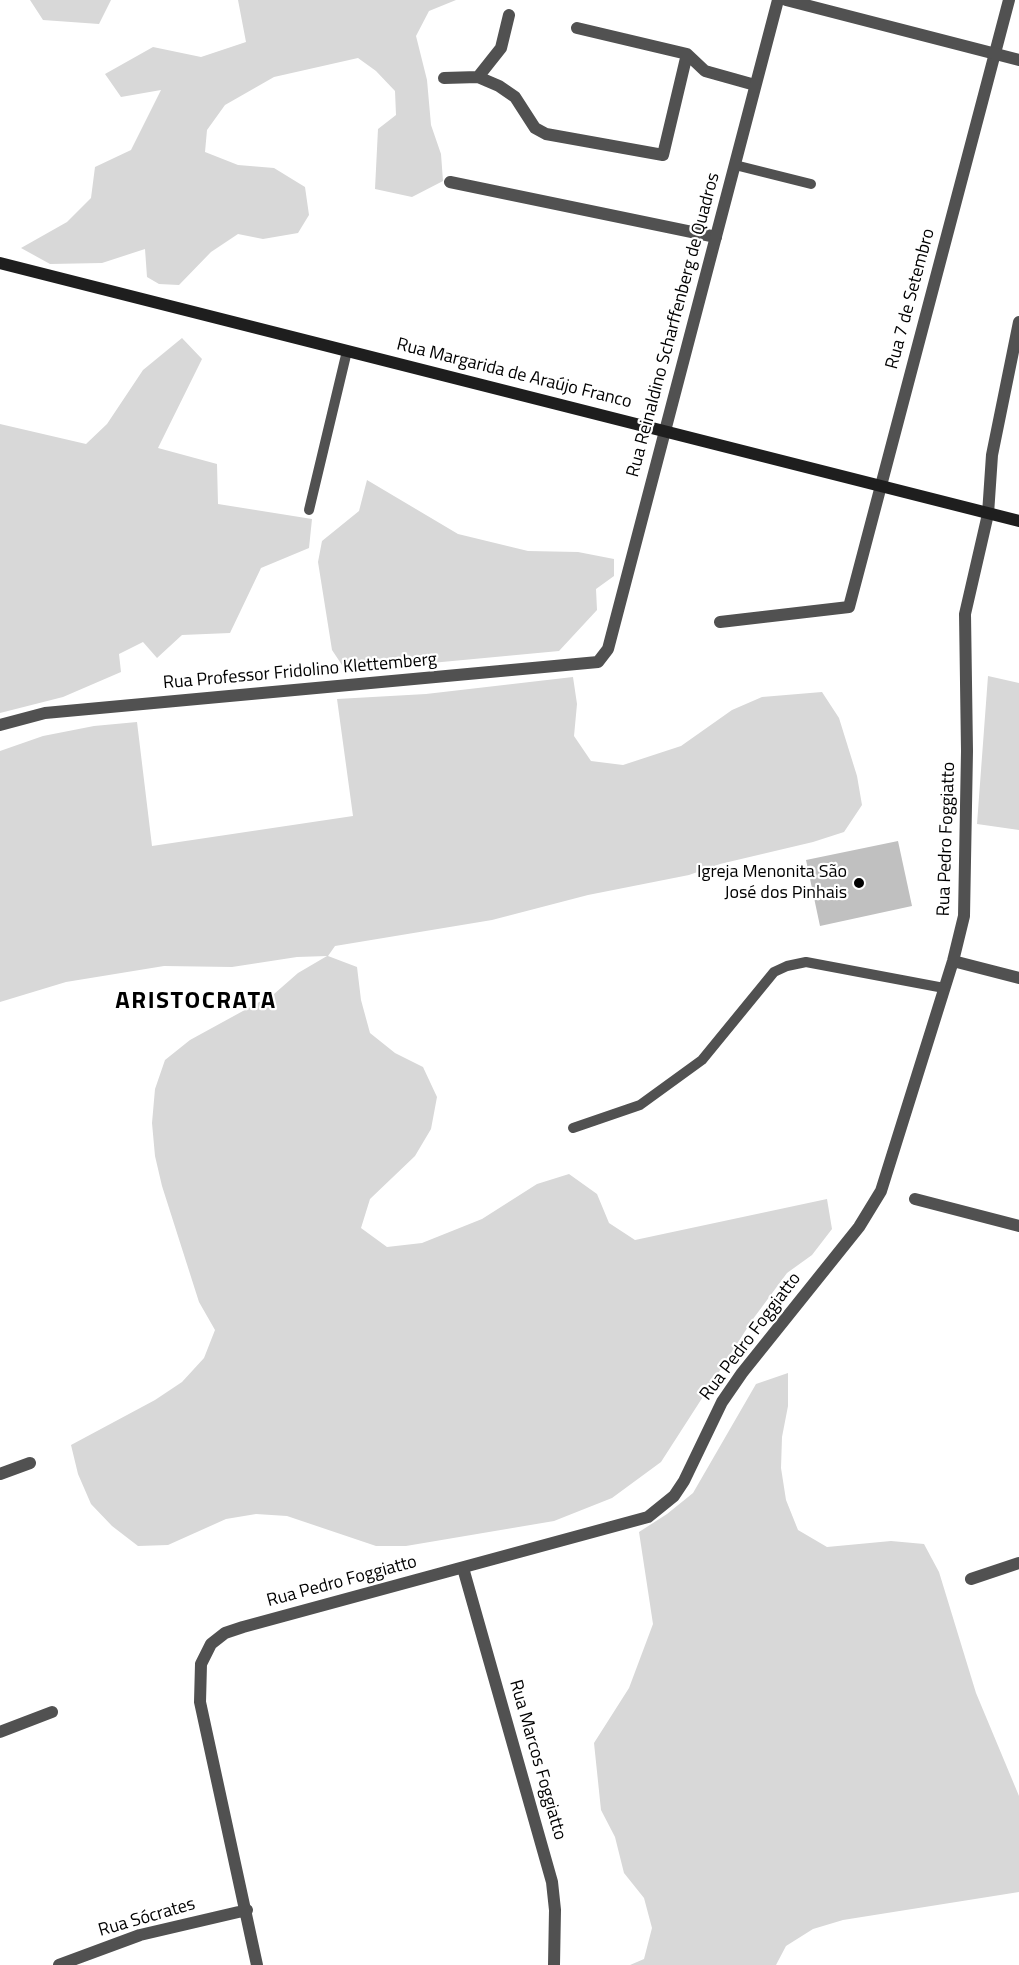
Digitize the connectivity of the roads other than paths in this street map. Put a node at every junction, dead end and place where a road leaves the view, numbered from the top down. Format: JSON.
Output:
{"nodes":[{"id":1,"x":778,"y":0,"type":"edge"},
{"id":2,"x":786,"y":0,"type":"edge"},
{"id":3,"x":1009,"y":0,"type":"edge"},
{"id":4,"x":509,"y":15,"type":"dead end"},
{"id":5,"x":577,"y":28,"type":"dead end"},
{"id":6,"x":687,"y":54,"type":"junction"},
{"id":7,"x":994,"y":54,"type":"junction"},
{"id":8,"x":1019,"y":60,"type":"edge"},
{"id":9,"x":478,"y":77,"type":"junction"},
{"id":10,"x":444,"y":78,"type":"dead end"},
{"id":11,"x":755,"y":85,"type":"junction"},
{"id":12,"x":735,"y":165,"type":"junction"},
{"id":13,"x":450,"y":182,"type":"dead end"},
{"id":14,"x":811,"y":184,"type":"dead end"},
{"id":15,"x":716,"y":237,"type":"junction"},
{"id":16,"x":0,"y":263,"type":"edge"},
{"id":17,"x":1019,"y":322,"type":"edge"},
{"id":18,"x":347,"y":351,"type":"junction"},
{"id":19,"x":665,"y":432,"type":"junction"},
{"id":20,"x":880,"y":486,"type":"junction"},
{"id":21,"x":309,"y":510,"type":"dead end"},
{"id":22,"x":988,"y":513,"type":"junction"},
{"id":23,"x":1019,"y":521,"type":"edge"},
{"id":24,"x":720,"y":622,"type":"dead end"},
{"id":25,"x":603,"y":658,"type":"joint"},
{"id":26,"x":0,"y":725,"type":"edge"},
{"id":27,"x":953,"y":961,"type":"junction"},
{"id":28,"x":1019,"y":978,"type":"edge"},
{"id":29,"x":944,"y":988,"type":"junction"},
{"id":30,"x":573,"y":1128,"type":"dead end"},
{"id":31,"x":915,"y":1199,"type":"dead end"},
{"id":32,"x":1019,"y":1226,"type":"edge"},
{"id":33,"x":30,"y":1463,"type":"dead end"},
{"id":34,"x":0,"y":1474,"type":"edge"},
{"id":35,"x":1019,"y":1563,"type":"edge"},
{"id":36,"x":463,"y":1568,"type":"junction"},
{"id":37,"x":971,"y":1579,"type":"dead end"},
{"id":38,"x":52,"y":1712,"type":"dead end"},
{"id":39,"x":0,"y":1731,"type":"edge"},
{"id":40,"x":247,"y":1910,"type":"junction"},
{"id":41,"x":59,"y":1965,"type":"edge"},
{"id":42,"x":257,"y":1965,"type":"edge"},
{"id":43,"x":554,"y":1965,"type":"edge"}],
"edges":[{"from":1,"to":11,"type":"street","name":"Rua Reinaldino Scharffenberg de Quadros"},
{"from":2,"to":7,"type":"street"},
{"from":3,"to":7,"type":"street","name":"Rua 7 de Setembro"},
{"from":4,"to":9,"type":"street"},
{"from":5,"to":6,"type":"street"},
{"from":6,"to":9,"type":"street"},
{"from":6,"to":11,"type":"street"},
{"from":7,"to":8,"type":"street"},
{"from":7,"to":20,"type":"street","name":"Rua 7 de Setembro"},
{"from":9,"to":10,"type":"street"},
{"from":11,"to":12,"type":"street","name":"Rua Reinaldino Scharffenberg de Quadros"},
{"from":12,"to":14,"type":"lane"},
{"from":12,"to":15,"type":"street","name":"Rua Reinaldino Scharffenberg de Quadros"},
{"from":13,"to":15,"type":"street"},
{"from":15,"to":19,"type":"street","name":"Rua Reinaldino Scharffenberg de Quadros"},
{"from":16,"to":18,"type":"main road","name":"Rua Margarida de Araújo Franco"},
{"from":17,"to":22,"type":"street","name":"Rua Pedro Foggiatto"},
{"from":18,"to":19,"type":"main road","name":"Rua Margarida de Araújo Franco"},
{"from":18,"to":21,"type":"lane"},
{"from":19,"to":20,"type":"main road","name":"Rua Margarida de Araújo Franco"},
{"from":19,"to":25,"type":"street","name":"Rua Reinaldino Scharffenberg de Quadros"},
{"from":20,"to":22,"type":"main road","name":"Rua Margarida de Araújo Franco"},
{"from":20,"to":24,"type":"street","name":"Rua 7 de Setembro"},
{"from":22,"to":23,"type":"main road","name":"Rua Margarida de Araújo Franco"},
{"from":22,"to":27,"type":"street","name":"Rua Pedro Foggiatto"},
{"from":25,"to":26,"type":"street","name":"Rua Professor Fridolino Klettemberg"},
{"from":27,"to":28,"type":"street"},
{"from":27,"to":29,"type":"street","name":"Rua Pedro Foggiatto"},
{"from":29,"to":30,"type":"lane"},
{"from":29,"to":36,"type":"street","name":"Rua Pedro Foggiatto"},
{"from":31,"to":32,"type":"street"},
{"from":33,"to":34,"type":"street"},
{"from":35,"to":37,"type":"street"},
{"from":36,"to":40,"type":"street","name":"Rua Pedro Foggiatto"},
{"from":36,"to":43,"type":"street","name":"Rua Marcos Foggiatto"},
{"from":38,"to":39,"type":"street"},
{"from":40,"to":41,"type":"street","name":"Rua Sócrates"},
{"from":40,"to":42,"type":"street","name":"Rua Pedro Foggiatto"}]}
